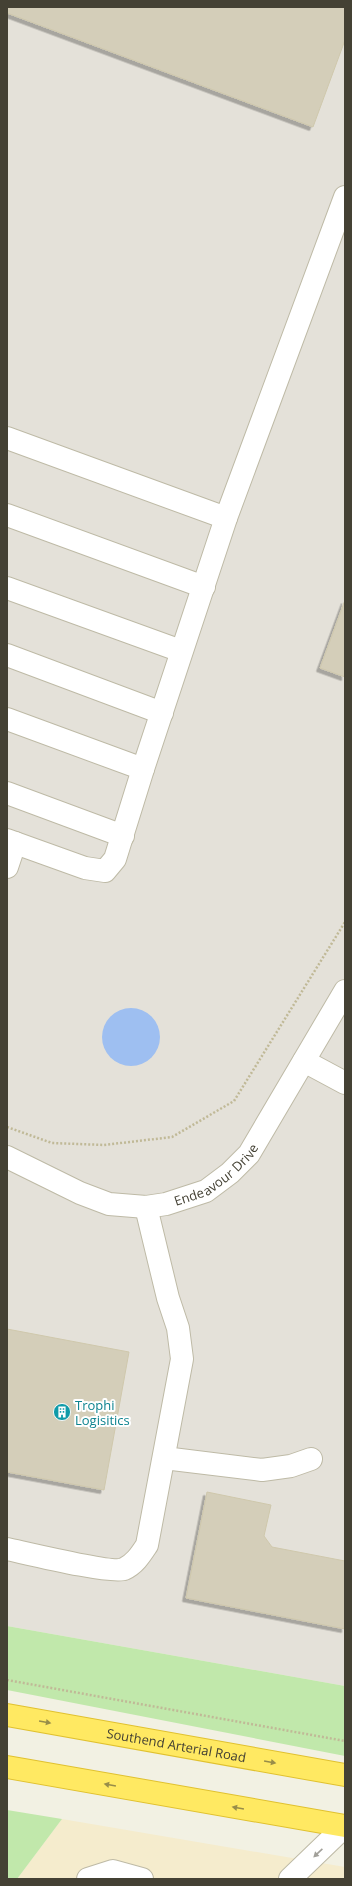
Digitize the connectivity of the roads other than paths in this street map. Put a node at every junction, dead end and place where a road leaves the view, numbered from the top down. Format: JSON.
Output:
{"nodes":[{"id":1,"x":345,"y":197,"type":"edge"},
{"id":2,"x":7,"y":438,"type":"edge"},
{"id":3,"x":7,"y":516,"type":"edge"},
{"id":4,"x":226,"y":518,"type":"junction"},
{"id":5,"x":204,"y":587,"type":"junction"},
{"id":6,"x":7,"y":588,"type":"edge"},
{"id":7,"x":181,"y":651,"type":"junction"},
{"id":8,"x":7,"y":655,"type":"edge"},
{"id":9,"x":162,"y":713,"type":"junction"},
{"id":10,"x":7,"y":719,"type":"edge"},
{"id":11,"x":143,"y":769,"type":"junction"},
{"id":12,"x":7,"y":793,"type":"edge"},
{"id":13,"x":123,"y":836,"type":"junction"},
{"id":14,"x":11,"y":842,"type":"edge"},
{"id":15,"x":7,"y":867,"type":"edge"},
{"id":16,"x":345,"y":991,"type":"edge"},
{"id":17,"x":304,"y":1061,"type":"junction"},
{"id":18,"x":345,"y":1083,"type":"edge"},
{"id":19,"x":7,"y":1157,"type":"edge"},
{"id":20,"x":146,"y":1207,"type":"junction"},
{"id":21,"x":164,"y":1458,"type":"junction"},
{"id":22,"x":311,"y":1459,"type":"dead end"},
{"id":23,"x":7,"y":1549,"type":"edge"},
{"id":24,"x":7,"y":1715,"type":"edge"},
{"id":25,"x":7,"y":1767,"type":"edge"},
{"id":26,"x":345,"y":1775,"type":"edge"},
{"id":27,"x":344,"y":1829,"type":"edge"},
{"id":28,"x":88,"y":1879,"type":"edge"},
{"id":29,"x":142,"y":1879,"type":"edge"},
{"id":30,"x":290,"y":1879,"type":"edge"}],
"edges":[{"from":1,"to":4,"type":"street"},
{"from":2,"to":4,"type":"street"},
{"from":3,"to":5,"type":"street"},
{"from":4,"to":5,"type":"street"},
{"from":5,"to":7,"type":"street"},
{"from":6,"to":7,"type":"street"},
{"from":7,"to":9,"type":"street"},
{"from":8,"to":9,"type":"street"},
{"from":9,"to":11,"type":"street"},
{"from":10,"to":11,"type":"street"},
{"from":11,"to":13,"type":"street"},
{"from":12,"to":13,"type":"street"},
{"from":13,"to":14,"type":"street"},
{"from":14,"to":15,"type":"street"},
{"from":16,"to":17,"type":"street","name":"Endeavour Drive"},
{"from":17,"to":18,"type":"street"},
{"from":17,"to":20,"type":"street","name":"Endeavour Drive"},
{"from":19,"to":20,"type":"street","name":"Endeavour Drive"},
{"from":20,"to":21,"type":"street"},
{"from":21,"to":22,"type":"street"},
{"from":21,"to":23,"type":"street"},
{"from":24,"to":26,"type":"highway","name":"Southend Arterial Road","one_way":true},
{"from":27,"to":25,"type":"highway","one_way":true},
{"from":27,"to":30,"type":"street","one_way":true},
{"from":28,"to":29,"type":"street"}]}
